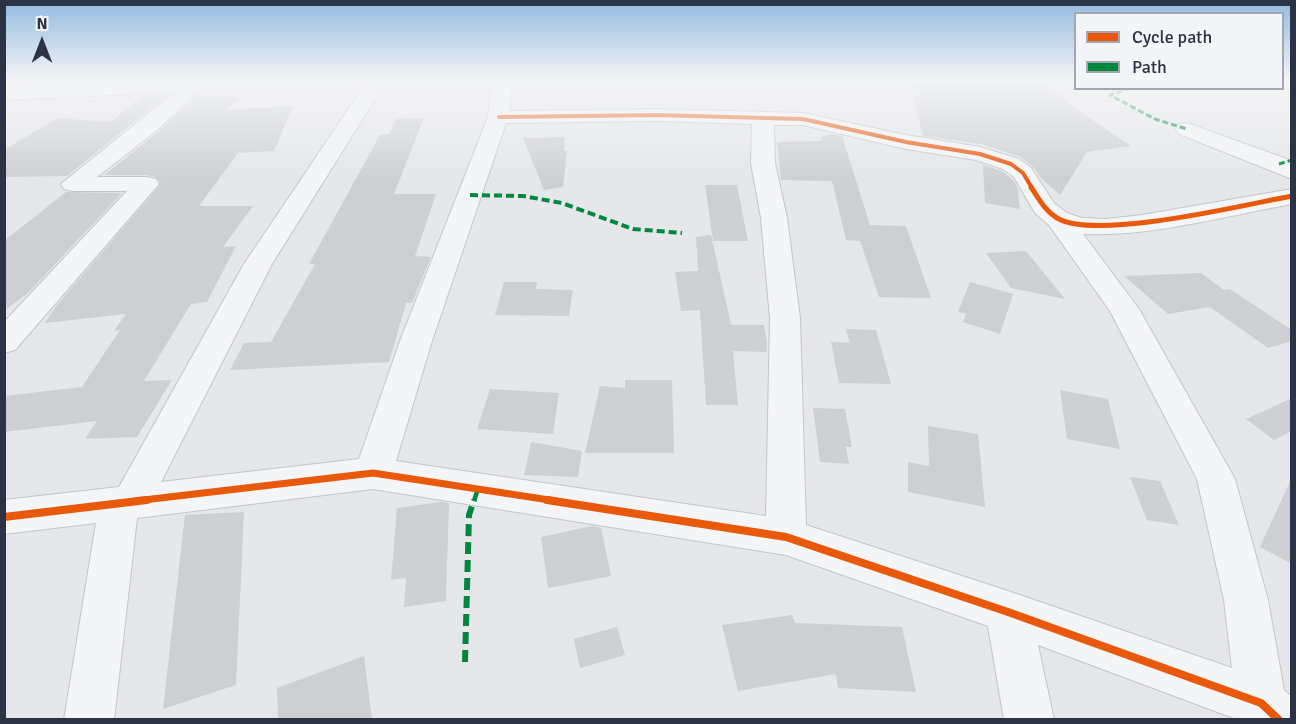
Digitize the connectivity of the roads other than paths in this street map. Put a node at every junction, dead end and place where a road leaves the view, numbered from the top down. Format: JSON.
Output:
{"nodes":[{"id":1,"x":166,"y":114,"type":"edge"},
{"id":2,"x":355,"y":114,"type":"edge"},
{"id":3,"x":499,"y":114,"type":"edge"},
{"id":4,"x":499,"y":117,"type":"junction"},
{"id":5,"x":763,"y":118,"type":"junction"},
{"id":6,"x":1187,"y":129,"type":"dead end"},
{"id":7,"x":1292,"y":172,"type":"edge"},
{"id":8,"x":1292,"y":196,"type":"edge"},
{"id":9,"x":1058,"y":219,"type":"junction"},
{"id":10,"x":4,"y":342,"type":"edge"},
{"id":11,"x":374,"y":473,"type":"junction"},
{"id":12,"x":125,"y":503,"type":"junction"},
{"id":13,"x":4,"y":517,"type":"edge"},
{"id":14,"x":786,"y":537,"type":"junction"},
{"id":15,"x":1008,"y":612,"type":"junction"},
{"id":16,"x":1270,"y":711,"type":"edge"},
{"id":17,"x":89,"y":720,"type":"edge"},
{"id":18,"x":1029,"y":720,"type":"edge"}],
"edges":[{"from":1,"to":10,"type":"street"},
{"from":2,"to":12,"type":"street"},
{"from":3,"to":4,"type":"street"},
{"from":4,"to":5,"type":"street"},
{"from":4,"to":11,"type":"street"},
{"from":5,"to":9,"type":"street"},
{"from":5,"to":14,"type":"street"},
{"from":6,"to":7,"type":"street"},
{"from":8,"to":9,"type":"street"},
{"from":9,"to":16,"type":"street"},
{"from":11,"to":12,"type":"street"},
{"from":11,"to":14,"type":"street"},
{"from":12,"to":13,"type":"street"},
{"from":12,"to":17,"type":"street"},
{"from":14,"to":15,"type":"street"},
{"from":15,"to":16,"type":"street"},
{"from":15,"to":18,"type":"street"}]}
